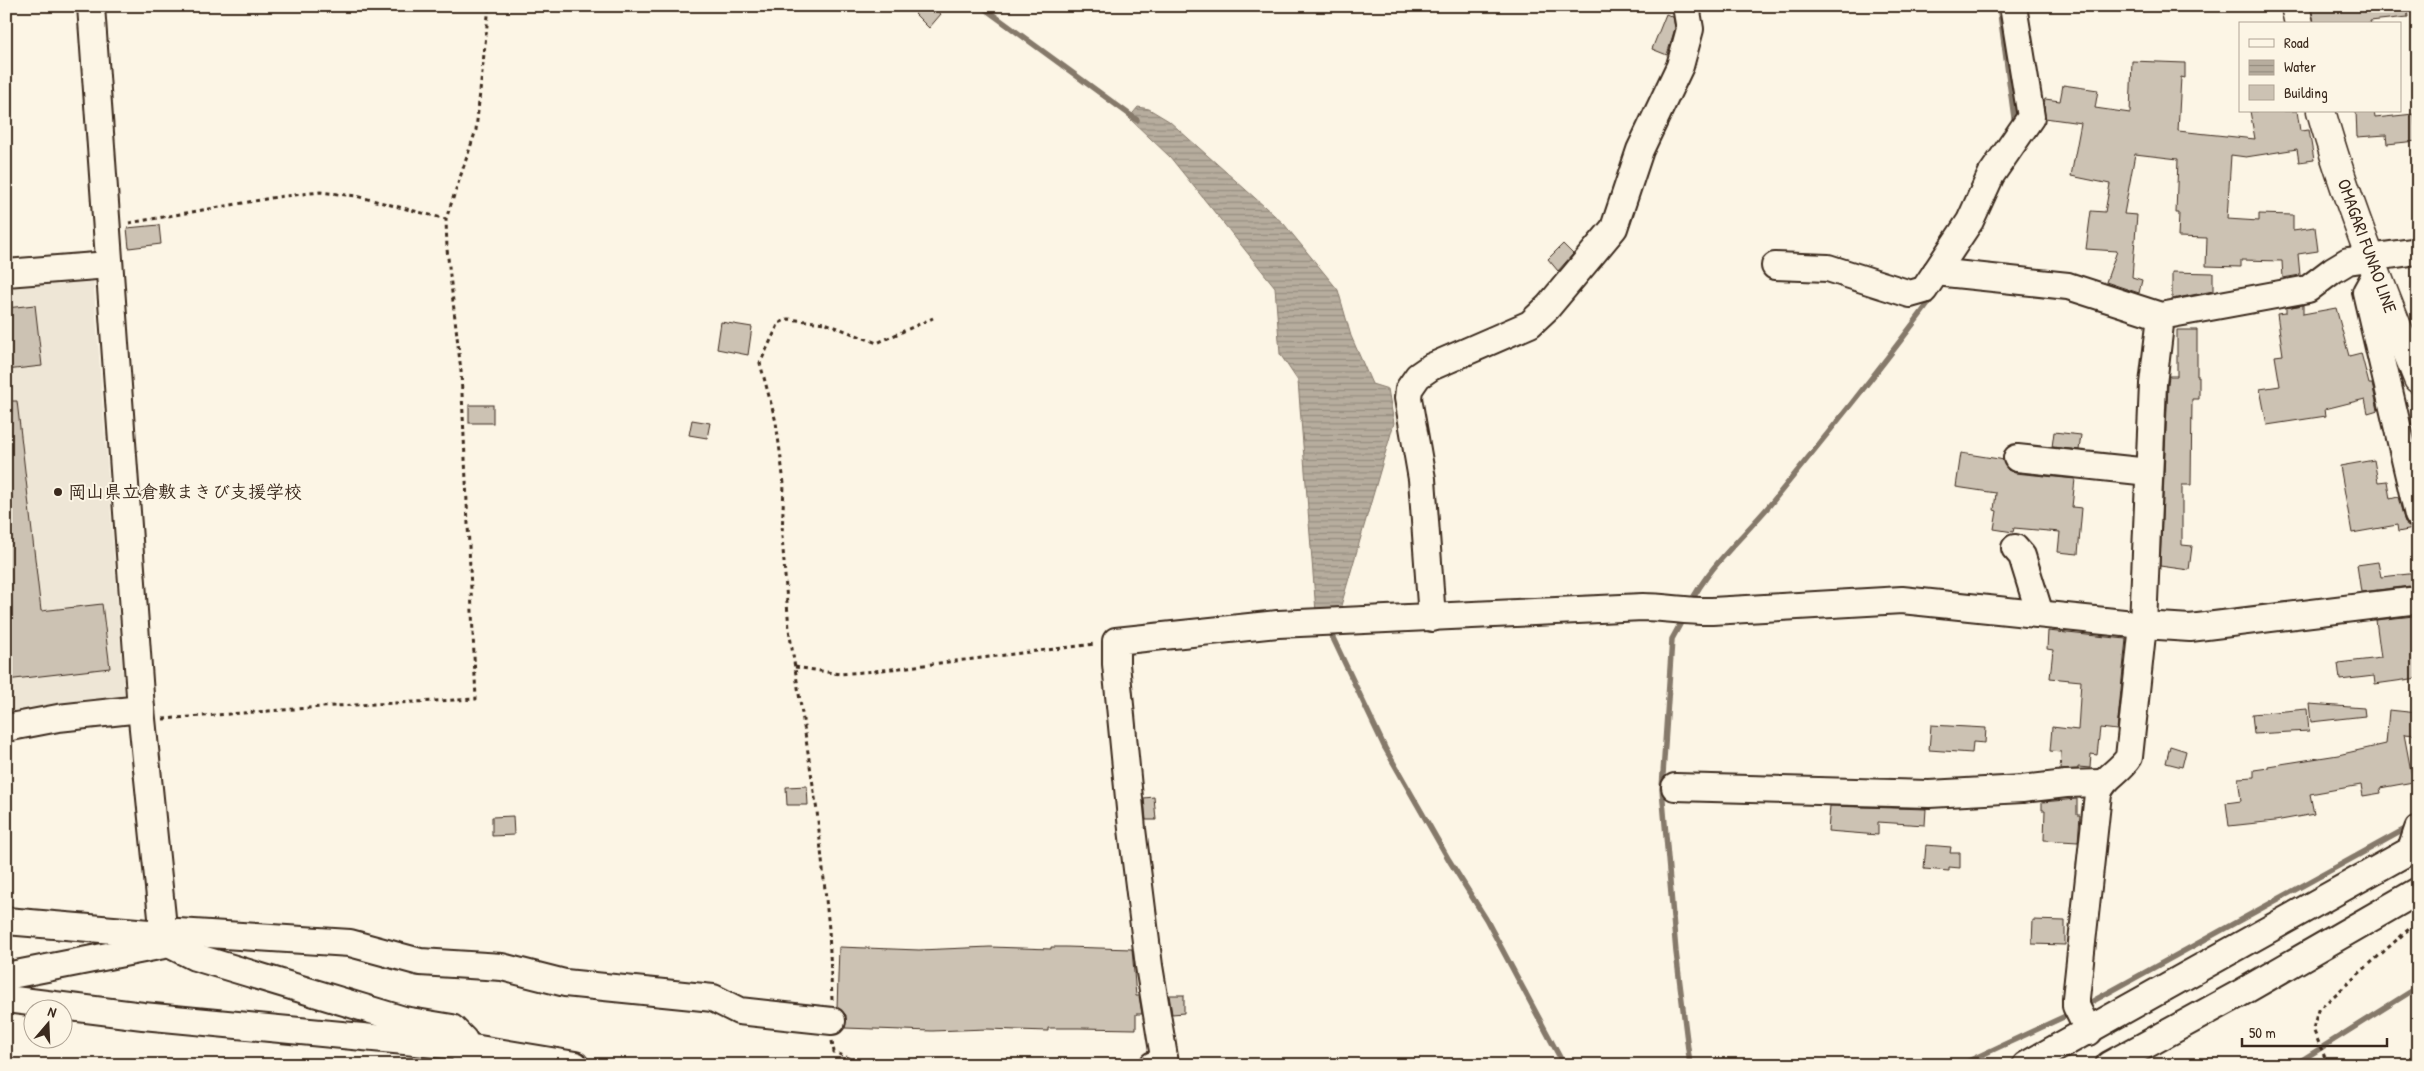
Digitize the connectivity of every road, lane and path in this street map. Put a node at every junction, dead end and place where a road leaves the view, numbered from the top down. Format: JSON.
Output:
{"nodes":[{"id":1,"x":90,"y":6,"type":"edge"},
{"id":2,"x":489,"y":6,"type":"edge"},
{"id":3,"x":1686,"y":6,"type":"edge"},
{"id":4,"x":2013,"y":6,"type":"edge"},
{"id":5,"x":2295,"y":6,"type":"edge"},
{"id":6,"x":2299,"y":22,"type":"edge"},
{"id":7,"x":2321,"y":112,"type":"edge"},
{"id":8,"x":446,"y":219,"type":"junction"},
{"id":9,"x":106,"y":227,"type":"junction"},
{"id":10,"x":2418,"y":252,"type":"edge"},
{"id":11,"x":109,"y":266,"type":"junction"},
{"id":12,"x":1775,"y":266,"type":"dead end"},
{"id":13,"x":2373,"y":266,"type":"junction"},
{"id":14,"x":1936,"y":272,"type":"junction"},
{"id":15,"x":6,"y":273,"type":"edge"},
{"id":16,"x":2161,"y":316,"type":"junction"},
{"id":17,"x":933,"y":318,"type":"dead end"},
{"id":18,"x":2418,"y":379,"type":"edge"},
{"id":19,"x":2017,"y":458,"type":"dead end"},
{"id":20,"x":2149,"y":472,"type":"junction"},
{"id":21,"x":2418,"y":516,"type":"edge"},
{"id":22,"x":2015,"y":548,"type":"dead end"},
{"id":23,"x":2418,"y":600,"type":"edge"},
{"id":24,"x":2040,"y":614,"type":"junction"},
{"id":25,"x":1432,"y":618,"type":"junction"},
{"id":26,"x":2144,"y":625,"type":"junction"},
{"id":27,"x":1116,"y":641,"type":"junction"},
{"id":28,"x":795,"y":667,"type":"junction"},
{"id":29,"x":142,"y":715,"type":"junction"},
{"id":30,"x":6,"y":728,"type":"edge"},
{"id":31,"x":2101,"y":783,"type":"junction"},
{"id":32,"x":1675,"y":787,"type":"dead end"},
{"id":33,"x":2417,"y":830,"type":"edge"},
{"id":34,"x":2418,"y":891,"type":"edge"},
{"id":35,"x":6,"y":921,"type":"edge"},
{"id":36,"x":2418,"y":921,"type":"edge"},
{"id":37,"x":166,"y":937,"type":"junction"},
{"id":38,"x":6,"y":976,"type":"edge"},
{"id":39,"x":6,"y":999,"type":"edge"},
{"id":40,"x":2082,"y":1019,"type":"junction"},
{"id":41,"x":832,"y":1021,"type":"junction"},
{"id":42,"x":466,"y":1056,"type":"edge"},
{"id":43,"x":575,"y":1065,"type":"edge"},
{"id":44,"x":864,"y":1065,"type":"edge"},
{"id":45,"x":1153,"y":1065,"type":"edge"},
{"id":46,"x":2026,"y":1065,"type":"edge"},
{"id":47,"x":2109,"y":1065,"type":"edge"},
{"id":48,"x":2328,"y":1065,"type":"edge"}],
"edges":[{"from":1,"to":9,"type":"street"},
{"from":2,"to":8,"type":"path"},
{"from":3,"to":25,"type":"street"},
{"from":4,"to":14,"type":"street"},
{"from":5,"to":6,"type":"main road"},
{"from":7,"to":13,"type":"main road","name":"OMAGARI FUNAO LINE"},
{"from":8,"to":9,"type":"path"},
{"from":8,"to":29,"type":"path"},
{"from":9,"to":11,"type":"street"},
{"from":10,"to":13,"type":"street"},
{"from":11,"to":15,"type":"street"},
{"from":11,"to":29,"type":"street"},
{"from":12,"to":14,"type":"street"},
{"from":13,"to":16,"type":"street"},
{"from":13,"to":18,"type":"main road","name":"OMAGARI FUNAO LINE"},
{"from":13,"to":21,"type":"street"},
{"from":14,"to":16,"type":"street"},
{"from":16,"to":20,"type":"street"},
{"from":17,"to":28,"type":"path"},
{"from":19,"to":20,"type":"street"},
{"from":20,"to":26,"type":"street"},
{"from":22,"to":24,"type":"street"},
{"from":23,"to":26,"type":"street"},
{"from":24,"to":25,"type":"street"},
{"from":24,"to":26,"type":"street"},
{"from":25,"to":27,"type":"street"},
{"from":26,"to":31,"type":"street"},
{"from":27,"to":28,"type":"path"},
{"from":27,"to":45,"type":"street"},
{"from":28,"to":41,"type":"path"},
{"from":29,"to":30,"type":"street"},
{"from":29,"to":37,"type":"street"},
{"from":31,"to":32,"type":"street"},
{"from":31,"to":40,"type":"street"},
{"from":33,"to":40,"type":"street"},
{"from":34,"to":47,"type":"street"},
{"from":35,"to":37,"type":"street"},
{"from":36,"to":48,"type":"path"},
{"from":37,"to":38,"type":"street"},
{"from":37,"to":41,"type":"street"},
{"from":37,"to":42,"type":"street"},
{"from":39,"to":42,"type":"street"},
{"from":40,"to":46,"type":"street"},
{"from":41,"to":44,"type":"path"},
{"from":42,"to":43,"type":"street"}]}
